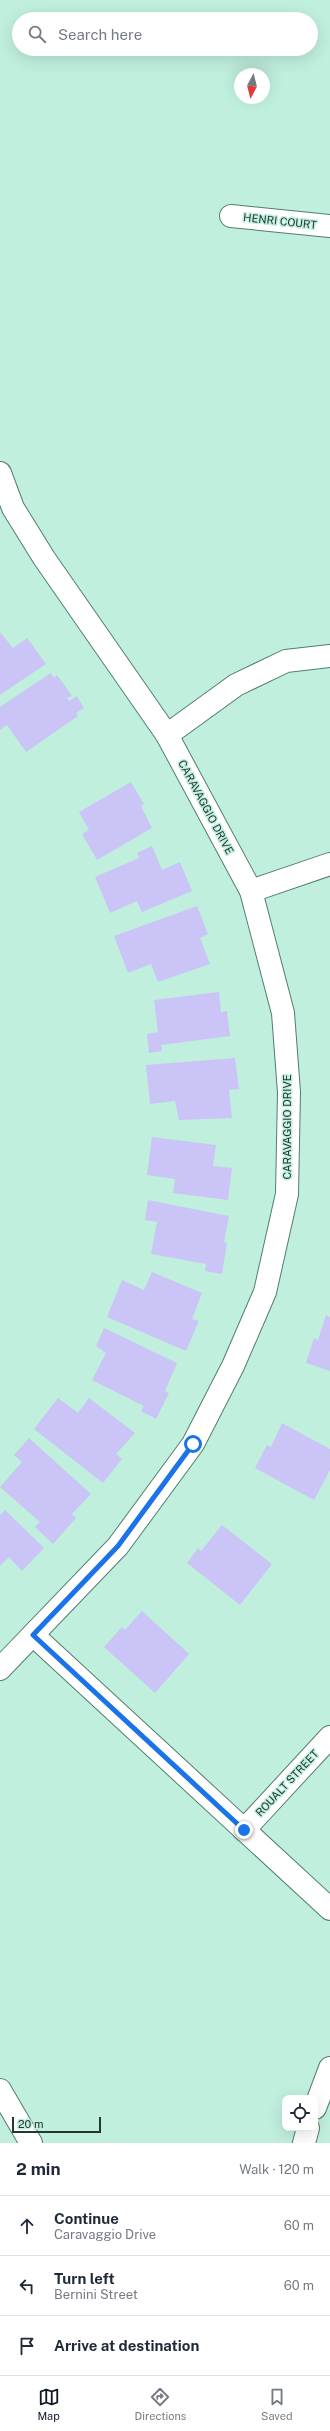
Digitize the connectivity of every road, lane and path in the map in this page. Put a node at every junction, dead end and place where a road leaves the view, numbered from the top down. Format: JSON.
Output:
{"nodes":[{"id":1,"x":231,"y":216,"type":"dead end"},
{"id":2,"x":330,"y":226,"type":"edge"},
{"id":3,"x":0,"y":473,"type":"edge"},
{"id":4,"x":330,"y":656,"type":"edge"},
{"id":5,"x":167,"y":735,"type":"junction"},
{"id":6,"x":330,"y":864,"type":"edge"},
{"id":7,"x":251,"y":891,"type":"junction"},
{"id":8,"x":33,"y":1635,"type":"junction"},
{"id":9,"x":0,"y":1669,"type":"edge"},
{"id":10,"x":330,"y":1737,"type":"edge"},
{"id":11,"x":244,"y":1830,"type":"junction"},
{"id":12,"x":330,"y":1909,"type":"edge"},
{"id":13,"x":330,"y":2068,"type":"edge"},
{"id":14,"x":0,"y":2090,"type":"edge"},
{"id":15,"x":318,"y":2100,"type":"edge"},
{"id":16,"x":307,"y":2131,"type":"edge"},
{"id":17,"x":31,"y":2143,"type":"edge"},
{"id":18,"x":304,"y":2143,"type":"edge"}],
"edges":[{"from":1,"to":2,"type":"street","name":"HENRI COURT"},
{"from":3,"to":5,"type":"street","name":"CARAVAGGIO DRIVE"},
{"from":4,"to":5,"type":"street"},
{"from":5,"to":7,"type":"street","name":"CARAVAGGIO DRIVE"},
{"from":6,"to":7,"type":"street"},
{"from":7,"to":8,"type":"street","name":"CARAVAGGIO DRIVE"},
{"from":8,"to":9,"type":"street","name":"CARAVAGGIO DRIVE"},
{"from":8,"to":11,"type":"street"},
{"from":10,"to":11,"type":"street","name":"ROUALT STREET"},
{"from":11,"to":12,"type":"street"},
{"from":13,"to":15,"type":"street"},
{"from":14,"to":17,"type":"street"},
{"from":16,"to":18,"type":"street"}]}
